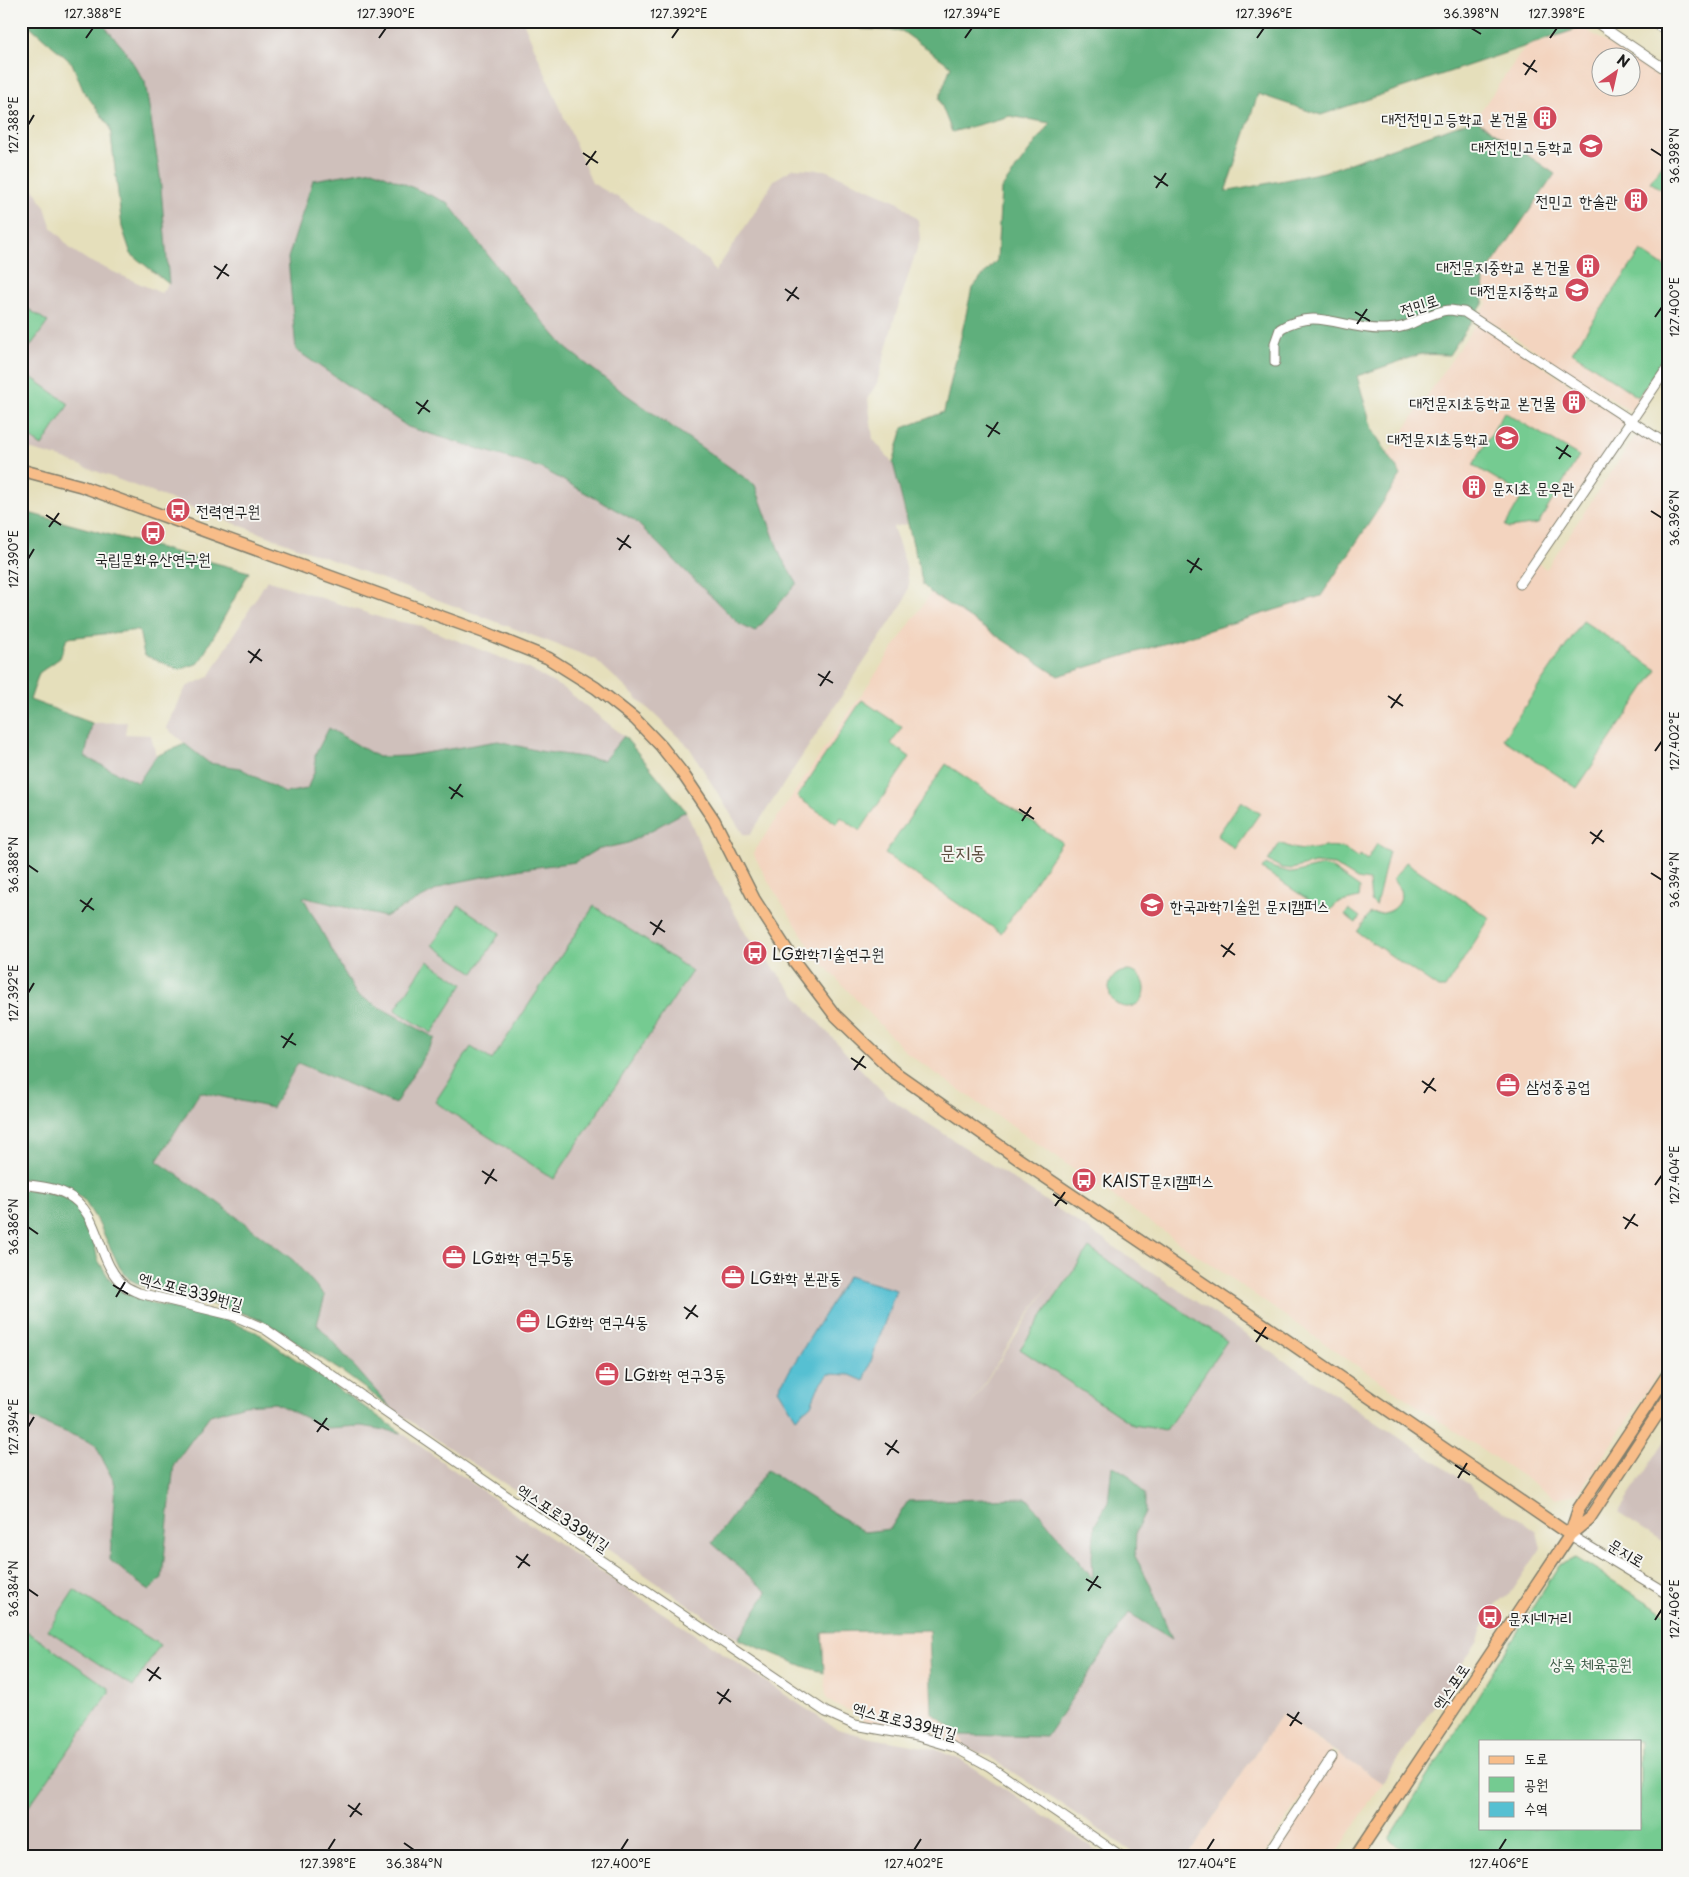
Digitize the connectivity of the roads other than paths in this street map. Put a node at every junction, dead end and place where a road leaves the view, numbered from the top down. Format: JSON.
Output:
{"nodes":[{"id":1,"x":1597,"y":21,"type":"edge"},
{"id":2,"x":1651,"y":21,"type":"edge"},
{"id":3,"x":1668,"y":32,"type":"edge"},
{"id":4,"x":1668,"y":71,"type":"edge"},
{"id":5,"x":1275,"y":362,"type":"dead end"},
{"id":6,"x":1666,"y":372,"type":"edge"},
{"id":7,"x":1632,"y":421,"type":"junction"},
{"id":8,"x":1668,"y":445,"type":"edge"},
{"id":9,"x":21,"y":470,"type":"edge"},
{"id":10,"x":1520,"y":584,"type":"dead end"},
{"id":11,"x":21,"y":1184,"type":"edge"},
{"id":12,"x":1668,"y":1374,"type":"edge"},
{"id":13,"x":1668,"y":1398,"type":"edge"},
{"id":14,"x":1570,"y":1535,"type":"junction"},
{"id":15,"x":1668,"y":1594,"type":"edge"},
{"id":16,"x":1332,"y":1757,"type":"dead end"},
{"id":17,"x":1121,"y":1856,"type":"edge"},
{"id":18,"x":1267,"y":1856,"type":"edge"},
{"id":19,"x":1356,"y":1856,"type":"edge"}],
"edges":[{"from":1,"to":4,"type":"street"},
{"from":2,"to":3,"type":"street"},
{"from":5,"to":7,"type":"street","name":"전민로"},
{"from":6,"to":7,"type":"street"},
{"from":7,"to":8,"type":"street","name":"전민로"},
{"from":7,"to":10,"type":"street"},
{"from":9,"to":14,"type":"main road"},
{"from":11,"to":17,"type":"street","name":"엑스포로339번길"},
{"from":12,"to":14,"type":"main road","name":"엑스포로"},
{"from":13,"to":14,"type":"main road","name":"엑스포로"},
{"from":14,"to":15,"type":"street","name":"문지로"},
{"from":14,"to":19,"type":"main road","name":"엑스포로"},
{"from":16,"to":18,"type":"street"}]}
